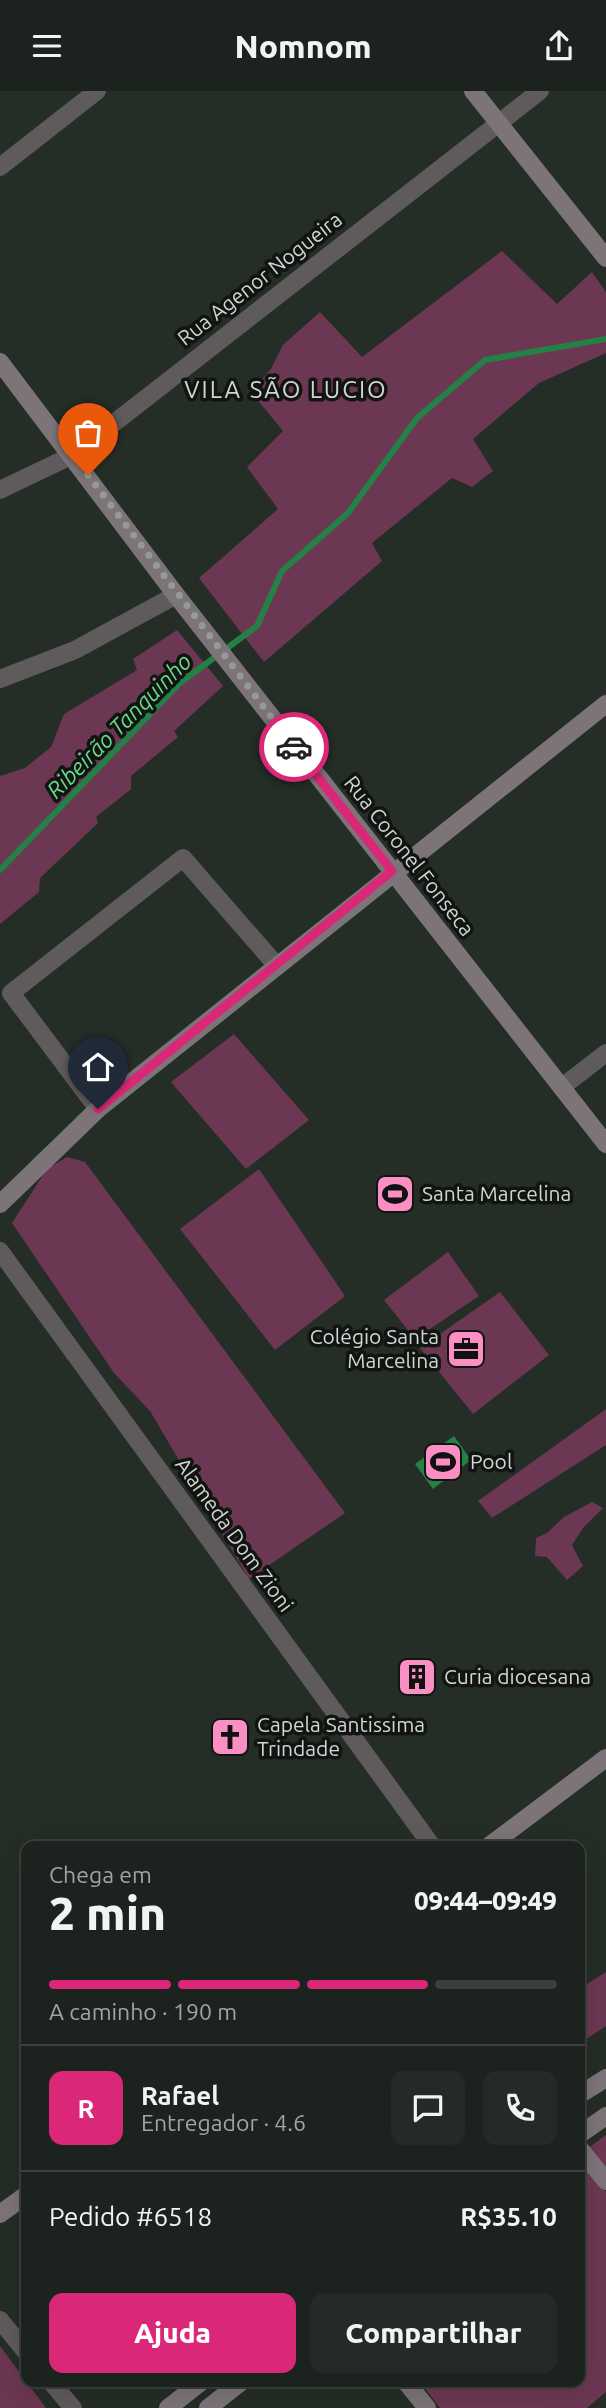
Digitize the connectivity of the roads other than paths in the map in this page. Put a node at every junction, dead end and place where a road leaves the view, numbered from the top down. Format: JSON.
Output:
{"nodes":[{"id":1,"x":97,"y":91,"type":"edge"},
{"id":2,"x":473,"y":91,"type":"edge"},
{"id":3,"x":540,"y":91,"type":"edge"},
{"id":4,"x":499,"y":125,"type":"junction"},
{"id":5,"x":0,"y":167,"type":"edge"},
{"id":6,"x":606,"y":258,"type":"edge"},
{"id":7,"x":0,"y":362,"type":"edge"},
{"id":8,"x":73,"y":455,"type":"junction"},
{"id":9,"x":0,"y":490,"type":"edge"},
{"id":10,"x":176,"y":595,"type":"junction"},
{"id":11,"x":0,"y":679,"type":"edge"},
{"id":12,"x":606,"y":704,"type":"edge"},
{"id":13,"x":392,"y":871,"type":"junction"},
{"id":14,"x":277,"y":966,"type":"junction"},
{"id":15,"x":606,"y":1053,"type":"edge"},
{"id":16,"x":562,"y":1087,"type":"junction"},
{"id":17,"x":98,"y":1109,"type":"junction"},
{"id":18,"x":606,"y":1144,"type":"edge"},
{"id":19,"x":0,"y":1204,"type":"edge"},
{"id":20,"x":0,"y":1251,"type":"edge"},
{"id":21,"x":606,"y":1758,"type":"edge"},
{"id":22,"x":428,"y":1841,"type":"edge"},
{"id":23,"x":496,"y":1841,"type":"edge"},
{"id":24,"x":606,"y":2078,"type":"edge"},
{"id":25,"x":585,"y":2091,"type":"edge"},
{"id":26,"x":606,"y":2116,"type":"edge"},
{"id":27,"x":585,"y":2131,"type":"edge"},
{"id":28,"x":585,"y":2155,"type":"edge"},
{"id":29,"x":606,"y":2181,"type":"edge"},
{"id":30,"x":21,"y":2199,"type":"edge"},
{"id":31,"x":0,"y":2214,"type":"edge"},
{"id":32,"x":0,"y":2320,"type":"edge"},
{"id":33,"x":21,"y":2346,"type":"edge"},
{"id":34,"x":55,"y":2387,"type":"edge"},
{"id":35,"x":195,"y":2387,"type":"edge"},
{"id":36,"x":235,"y":2387,"type":"edge"},
{"id":37,"x":410,"y":2387,"type":"edge"},
{"id":38,"x":73,"y":2408,"type":"edge"},
{"id":39,"x":168,"y":2408,"type":"edge"},
{"id":40,"x":208,"y":2408,"type":"edge"},
{"id":41,"x":427,"y":2408,"type":"edge"}],
"edges":[{"from":1,"to":5,"type":"street"},
{"from":2,"to":4,"type":"street"},
{"from":3,"to":4,"type":"street","name":"Rua Agenor Nogueira"},
{"from":4,"to":6,"type":"street"},
{"from":4,"to":8,"type":"street","name":"Rua Agenor Nogueira"},
{"from":7,"to":8,"type":"street","name":"Rua Coronel Fonseca"},
{"from":8,"to":9,"type":"street","name":"Rua Agenor Nogueira"},
{"from":8,"to":10,"type":"street","name":"Rua Coronel Fonseca"},
{"from":10,"to":11,"type":"street"},
{"from":10,"to":13,"type":"street","name":"Rua Coronel Fonseca"},
{"from":12,"to":13,"type":"street"},
{"from":13,"to":14,"type":"street"},
{"from":13,"to":16,"type":"street","name":"Rua Coronel Fonseca"},
{"from":14,"to":17,"type":"street"},
{"from":14,"to":17,"type":"street"},
{"from":15,"to":16,"type":"street"},
{"from":16,"to":18,"type":"street","name":"Rua Coronel Fonseca"},
{"from":17,"to":19,"type":"street"},
{"from":20,"to":22,"type":"street","name":"Alameda Dom Zioni"},
{"from":21,"to":23,"type":"street"},
{"from":24,"to":25,"type":"street"},
{"from":26,"to":27,"type":"street"},
{"from":28,"to":29,"type":"street"},
{"from":30,"to":31,"type":"street"},
{"from":32,"to":33,"type":"street"},
{"from":34,"to":38,"type":"street"},
{"from":35,"to":39,"type":"street"},
{"from":36,"to":40,"type":"street"},
{"from":37,"to":41,"type":"street"}]}
